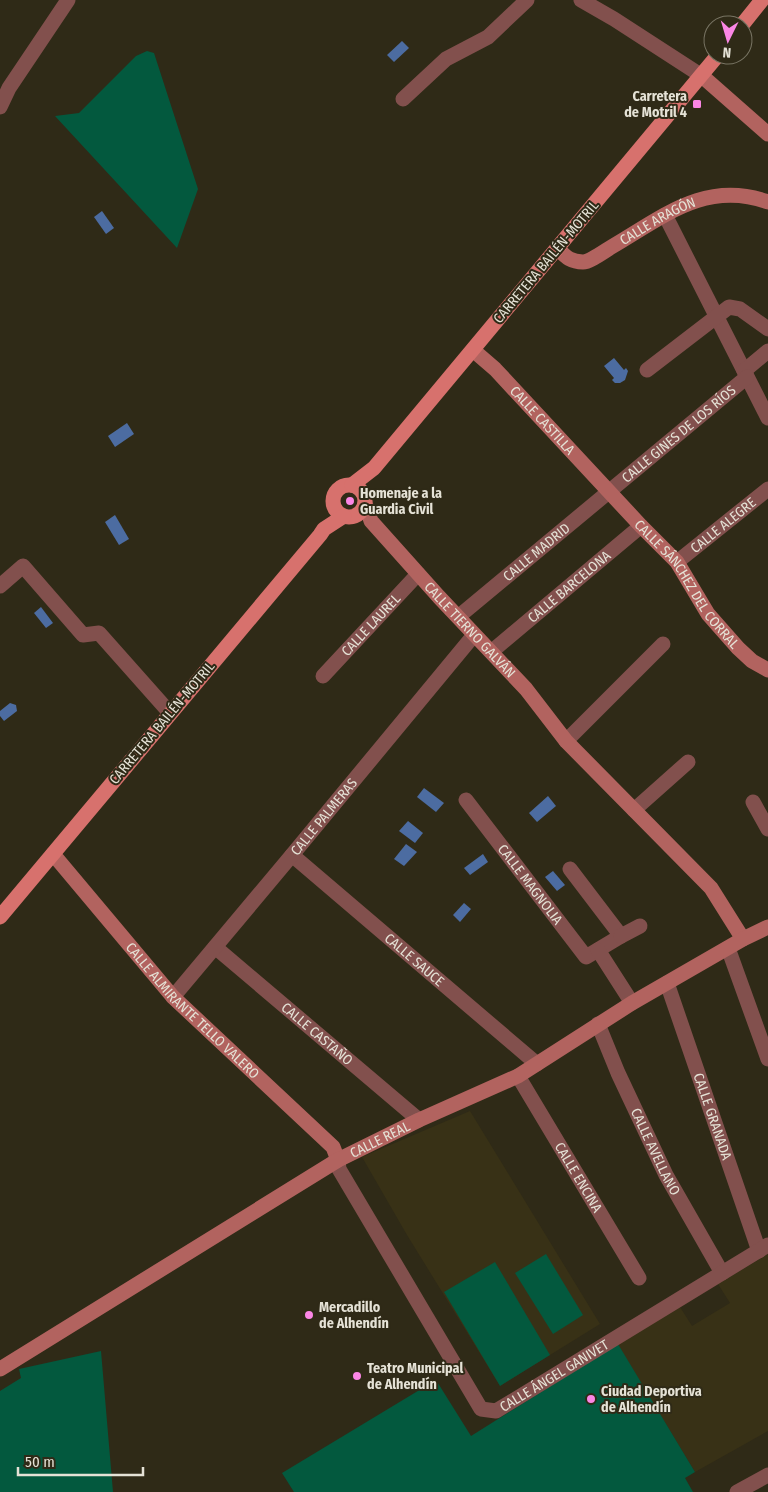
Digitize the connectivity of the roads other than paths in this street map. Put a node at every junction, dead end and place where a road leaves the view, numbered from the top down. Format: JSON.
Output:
{"nodes":[{"id":1,"x":68,"y":0,"type":"edge"},
{"id":2,"x":527,"y":0,"type":"edge"},
{"id":3,"x":581,"y":0,"type":"edge"},
{"id":4,"x":762,"y":0,"type":"edge"},
{"id":5,"x":750,"y":15,"type":"edge"},
{"id":6,"x":710,"y":65,"type":"edge"},
{"id":7,"x":702,"y":76,"type":"junction"},
{"id":8,"x":403,"y":100,"type":"dead end"},
{"id":9,"x":0,"y":107,"type":"edge"},
{"id":10,"x":768,"y":134,"type":"edge"},
{"id":11,"x":768,"y":202,"type":"edge"},
{"id":12,"x":665,"y":215,"type":"junction"},
{"id":13,"x":557,"y":248,"type":"junction"},
{"id":14,"x":717,"y":316,"type":"junction"},
{"id":15,"x":768,"y":329,"type":"edge"},
{"id":16,"x":473,"y":350,"type":"junction"},
{"id":17,"x":768,"y":351,"type":"edge"},
{"id":18,"x":647,"y":370,"type":"dead end"},
{"id":19,"x":746,"y":374,"type":"junction"},
{"id":20,"x":768,"y":418,"type":"edge"},
{"id":21,"x":374,"y":468,"type":"junction"},
{"id":22,"x":352,"y":485,"type":"junction"},
{"id":23,"x":768,"y":488,"type":"edge"},
{"id":24,"x":610,"y":492,"type":"junction"},
{"id":25,"x":365,"y":500,"type":"junction"},
{"id":26,"x":345,"y":512,"type":"junction"},
{"id":27,"x":372,"y":522,"type":"junction"},
{"id":28,"x":641,"y":526,"type":"junction"},
{"id":29,"x":677,"y":562,"type":"junction"},
{"id":30,"x":418,"y":574,"type":"junction"},
{"id":31,"x":0,"y":586,"type":"edge"},
{"id":32,"x":464,"y":612,"type":"dead end"},
{"id":33,"x":474,"y":635,"type":"junction"},
{"id":34,"x":663,"y":644,"type":"dead end"},
{"id":35,"x":497,"y":647,"type":"dead end"},
{"id":36,"x":768,"y":670,"type":"edge"},
{"id":37,"x":323,"y":676,"type":"dead end"},
{"id":38,"x":170,"y":713,"type":"junction"},
{"id":39,"x":566,"y":741,"type":"junction"},
{"id":40,"x":688,"y":762,"type":"dead end"},
{"id":41,"x":466,"y":800,"type":"dead end"},
{"id":42,"x":753,"y":802,"type":"dead end"},
{"id":43,"x":634,"y":810,"type":"junction"},
{"id":44,"x":768,"y":829,"type":"edge"},
{"id":45,"x":53,"y":854,"type":"junction"},
{"id":46,"x":292,"y":855,"type":"junction"},
{"id":47,"x":570,"y":869,"type":"dead end"},
{"id":48,"x":2,"y":911,"type":"edge"},
{"id":49,"x":640,"y":926,"type":"dead end"},
{"id":50,"x":768,"y":927,"type":"edge"},
{"id":51,"x":621,"y":936,"type":"junction"},
{"id":52,"x":743,"y":939,"type":"junction"},
{"id":53,"x":215,"y":947,"type":"junction"},
{"id":54,"x":728,"y":948,"type":"junction"},
{"id":55,"x":598,"y":950,"type":"junction"},
{"id":56,"x":667,"y":983,"type":"junction"},
{"id":57,"x":173,"y":997,"type":"junction"},
{"id":58,"x":632,"y":1003,"type":"junction"},
{"id":59,"x":598,"y":1024,"type":"junction"},
{"id":60,"x":768,"y":1058,"type":"edge"},
{"id":61,"x":537,"y":1064,"type":"junction"},
{"id":62,"x":518,"y":1076,"type":"junction"},
{"id":63,"x":419,"y":1120,"type":"junction"},
{"id":64,"x":338,"y":1160,"type":"junction"},
{"id":65,"x":763,"y":1248,"type":"edge"},
{"id":66,"x":722,"y":1273,"type":"junction"},
{"id":67,"x":640,"y":1278,"type":"dead end"},
{"id":68,"x":0,"y":1368,"type":"edge"},
{"id":69,"x":768,"y":1475,"type":"edge"},
{"id":70,"x":739,"y":1492,"type":"edge"}],
"edges":[{"from":1,"to":9,"type":"street"},
{"from":2,"to":8,"type":"street"},
{"from":3,"to":7,"type":"street"},
{"from":4,"to":5,"type":"main road"},
{"from":6,"to":7,"type":"main road","name":"CARRETERA BAILÉN-MOTRIL"},
{"from":7,"to":10,"type":"street"},
{"from":7,"to":13,"type":"main road","name":"CARRETERA BAILÉN-MOTRIL"},
{"from":11,"to":12,"type":"street","name":"CALLE ARAGÓN"},
{"from":12,"to":13,"type":"street","name":"CALLE ARAGÓN"},
{"from":12,"to":14,"type":"street"},
{"from":13,"to":16,"type":"main road","name":"CARRETERA BAILÉN-MOTRIL"},
{"from":14,"to":15,"type":"street"},
{"from":14,"to":18,"type":"street"},
{"from":14,"to":19,"type":"street"},
{"from":16,"to":21,"type":"main road","name":"CARRETERA BAILÉN-MOTRIL"},
{"from":16,"to":24,"type":"street","name":"CALLE CASTILLA"},
{"from":17,"to":19,"type":"street","name":"CALLE GINES DE LOS RÍOS"},
{"from":19,"to":20,"type":"street"},
{"from":19,"to":24,"type":"street","name":"CALLE GINES DE LOS RÍOS"},
{"from":21,"to":22,"type":"main road","name":"CARRETERA BAILÉN-MOTRIL"},
{"from":21,"to":25,"type":"main road","name":"CARRETERA BAILÉN-MOTRIL"},
{"from":22,"to":25,"type":"main road"},
{"from":22,"to":26,"type":"main road"},
{"from":23,"to":29,"type":"street","name":"CALLE ALEGRE"},
{"from":24,"to":28,"type":"street","name":"CALLE SÁNCHEZ DEL CORRAL"},
{"from":24,"to":32,"type":"street","name":"CALLE MADRID"},
{"from":25,"to":26,"type":"main road"},
{"from":25,"to":27,"type":"street","name":"CALLE TIERNO GALVÁN"},
{"from":26,"to":27,"type":"street","name":"CALLE TIERNO GALVÁN"},
{"from":26,"to":38,"type":"main road","name":"CARRETERA BAILÉN-MOTRIL"},
{"from":27,"to":30,"type":"street","name":"CALLE TIERNO GALVÁN"},
{"from":28,"to":29,"type":"street","name":"CALLE SÁNCHEZ DEL CORRAL"},
{"from":28,"to":35,"type":"street","name":"CALLE BARCELONA"},
{"from":29,"to":36,"type":"street","name":"CALLE SÁNCHEZ DEL CORRAL"},
{"from":30,"to":33,"type":"street","name":"CALLE TIERNO GALVÁN"},
{"from":30,"to":37,"type":"street","name":"CALLE LAUREL"},
{"from":31,"to":38,"type":"street"},
{"from":33,"to":39,"type":"street","name":"CALLE TIERNO GALVÁN"},
{"from":33,"to":46,"type":"street","name":"CALLE PALMERAS"},
{"from":34,"to":39,"type":"street"},
{"from":38,"to":45,"type":"main road","name":"CARRETERA BAILÉN-MOTRIL"},
{"from":39,"to":43,"type":"street","name":"CALLE TIERNO GALVÁN"},
{"from":40,"to":43,"type":"street"},
{"from":41,"to":55,"type":"street","name":"CALLE MAGNOLIA"},
{"from":42,"to":44,"type":"street"},
{"from":43,"to":52,"type":"street","name":"CALLE TIERNO GALVÁN"},
{"from":45,"to":48,"type":"main road","name":"CARRETERA BAILÉN-MOTRIL"},
{"from":45,"to":57,"type":"street","name":"CALLE ALMIRANTE TELLO VALERO"},
{"from":46,"to":53,"type":"street","name":"CALLE PALMERAS"},
{"from":46,"to":61,"type":"street","name":"CALLE SAUCE"},
{"from":47,"to":51,"type":"street"},
{"from":49,"to":51,"type":"street"},
{"from":50,"to":52,"type":"street","name":"CALLE REAL"},
{"from":51,"to":55,"type":"street"},
{"from":52,"to":54,"type":"street","name":"CALLE REAL"},
{"from":53,"to":57,"type":"street","name":"CALLE PALMERAS"},
{"from":53,"to":63,"type":"street","name":"CALLE CASTAÑO"},
{"from":54,"to":56,"type":"street","name":"CALLE REAL"},
{"from":54,"to":60,"type":"street"},
{"from":55,"to":58,"type":"street"},
{"from":56,"to":58,"type":"street","name":"CALLE REAL"},
{"from":56,"to":65,"type":"street","name":"CALLE GRANADA"},
{"from":57,"to":64,"type":"street","name":"CALLE ALMIRANTE TELLO VALERO"},
{"from":58,"to":59,"type":"street","name":"CALLE REAL"},
{"from":59,"to":61,"type":"street","name":"CALLE REAL"},
{"from":59,"to":66,"type":"street","name":"CALLE AVELLANO"},
{"from":61,"to":62,"type":"street","name":"CALLE REAL"},
{"from":62,"to":63,"type":"street","name":"CALLE REAL"},
{"from":62,"to":67,"type":"street","name":"CALLE ENCINA"},
{"from":63,"to":64,"type":"street","name":"CALLE REAL"},
{"from":64,"to":66,"type":"street","name":"CALLE ÁNGEL GANIVET"},
{"from":64,"to":68,"type":"street","name":"CALLE REAL"},
{"from":65,"to":66,"type":"street","name":"CALLE ÁNGEL GANIVET"},
{"from":69,"to":70,"type":"street"}]}
